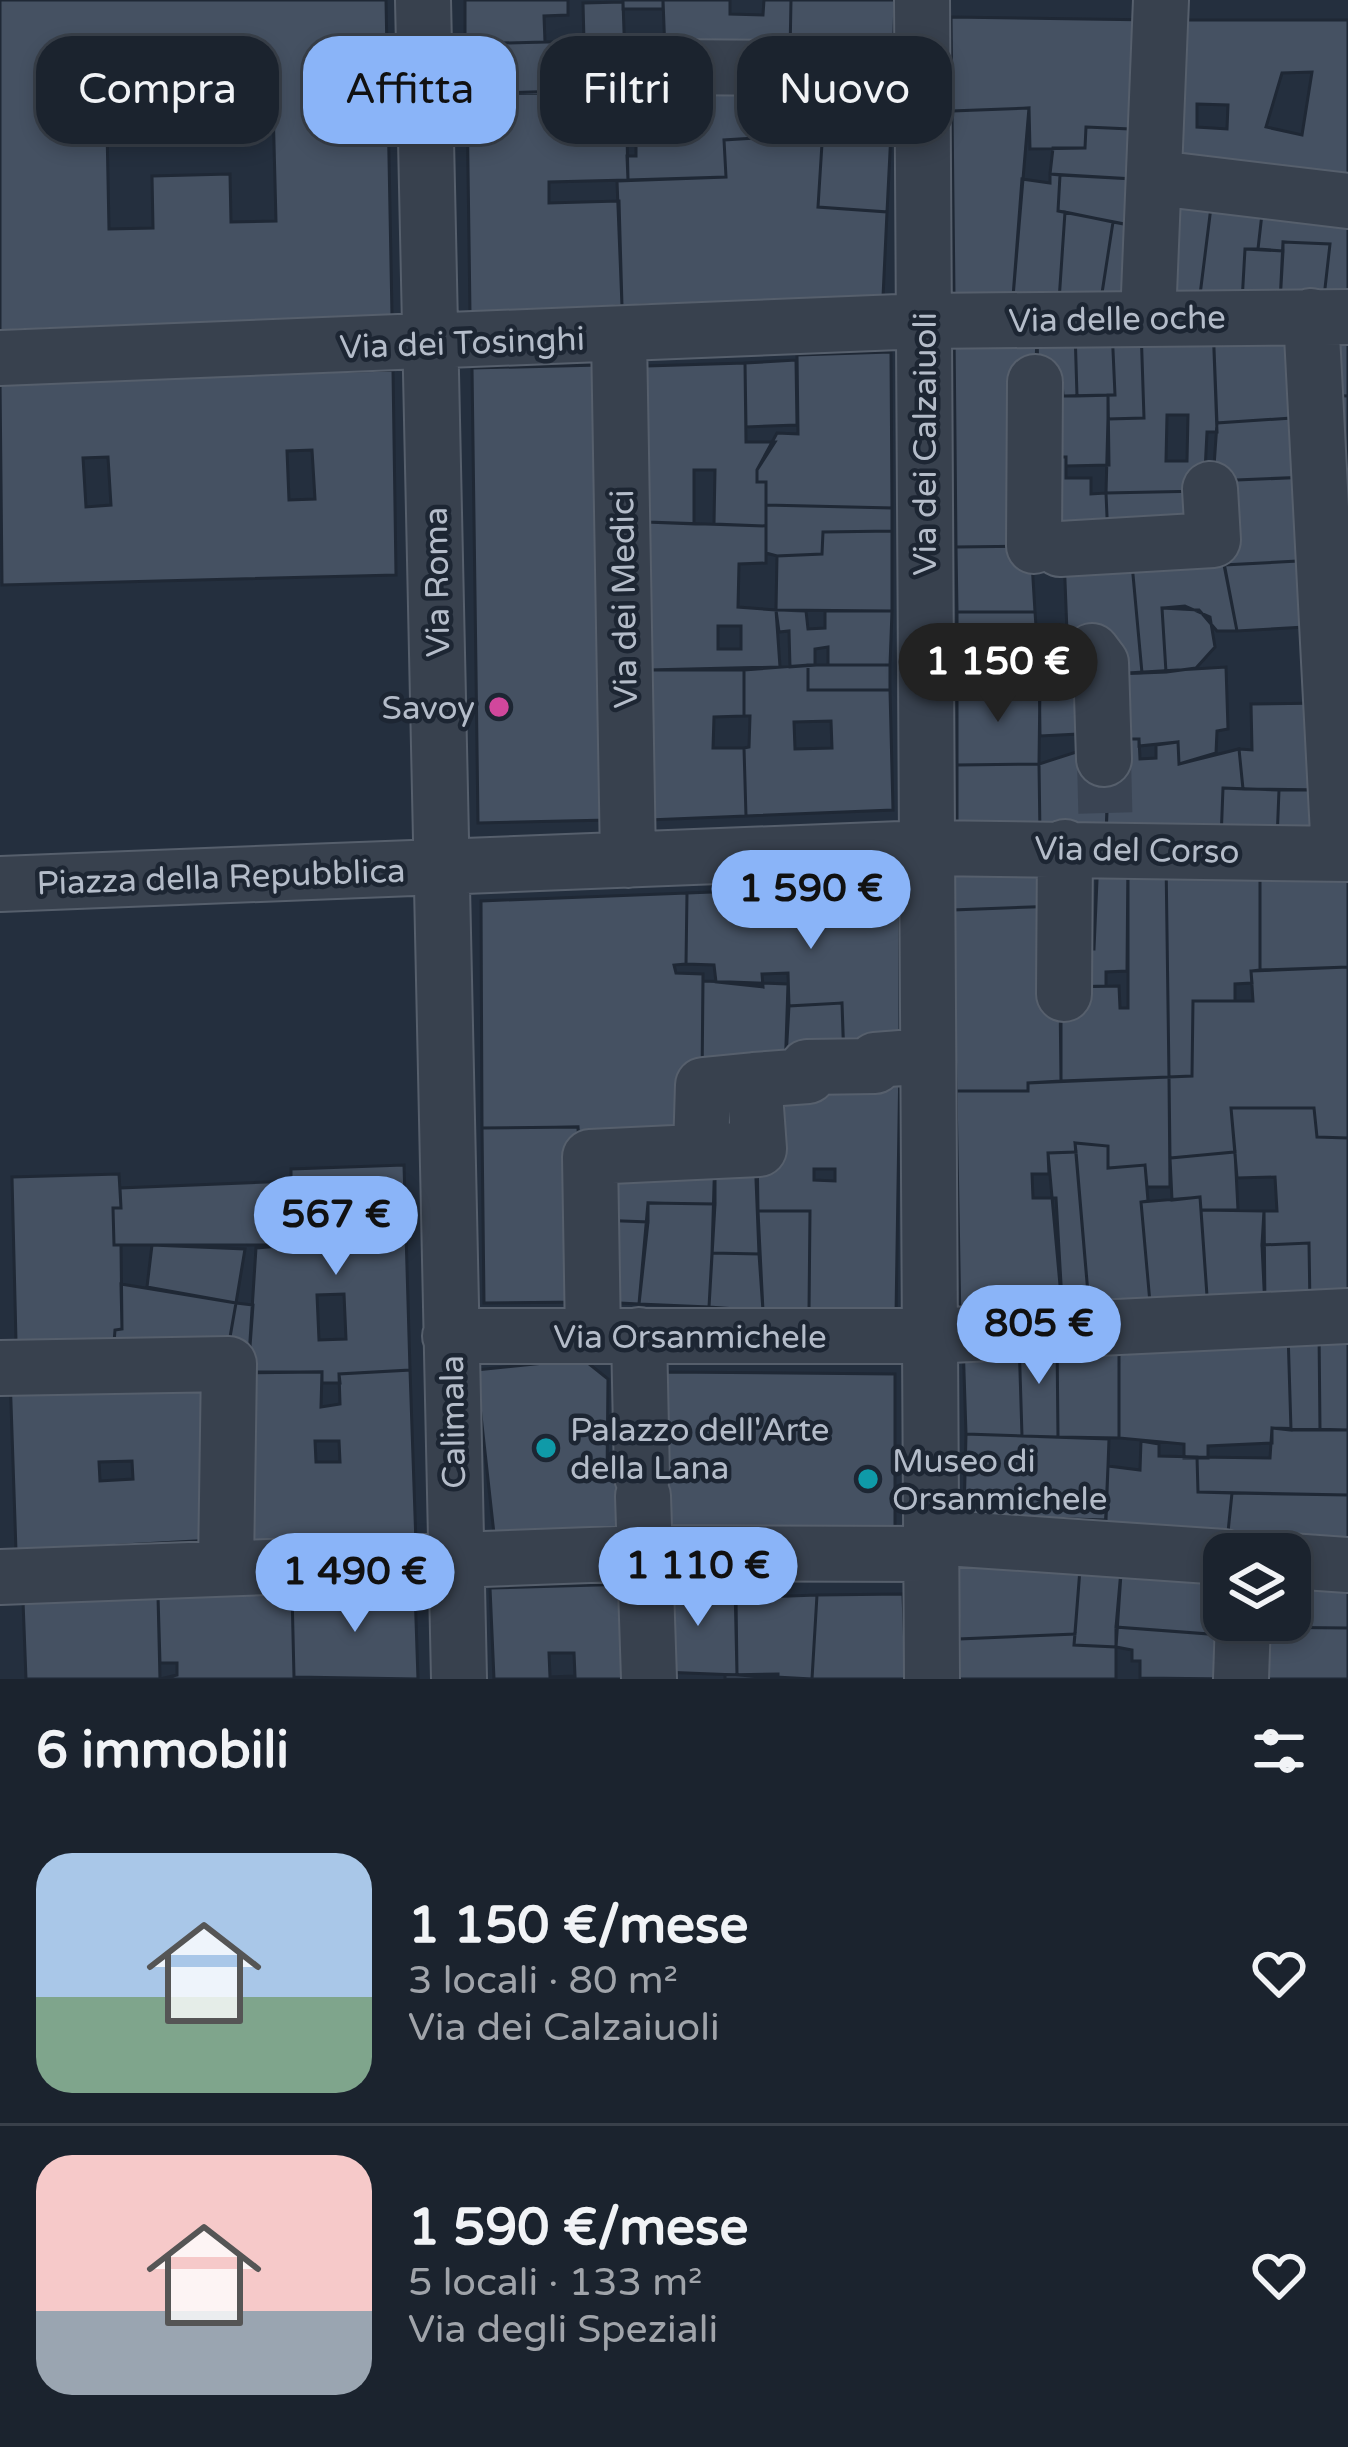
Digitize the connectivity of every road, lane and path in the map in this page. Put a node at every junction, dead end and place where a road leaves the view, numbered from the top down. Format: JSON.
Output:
{"nodes":[{"id":1,"x":423,"y":0,"type":"edge"},
{"id":2,"x":922,"y":0,"type":"edge"},
{"id":3,"x":1161,"y":0,"type":"edge"},
{"id":4,"x":922,"y":36,"type":"edge"},
{"id":5,"x":922,"y":144,"type":"edge"},
{"id":6,"x":1156,"y":178,"type":"junction"},
{"id":7,"x":1348,"y":201,"type":"edge"},
{"id":8,"x":1329,"y":316,"type":"edge"},
{"id":9,"x":1148,"y":318,"type":"junction"},
{"id":10,"x":924,"y":321,"type":"junction"},
{"id":11,"x":619,"y":337,"type":"junction"},
{"id":12,"x":432,"y":344,"type":"junction"},
{"id":13,"x":1034,"y":344,"type":"junction"},
{"id":14,"x":0,"y":358,"type":"edge"},
{"id":15,"x":1210,"y":489,"type":"dead end"},
{"id":16,"x":1338,"y":629,"type":"edge"},
{"id":17,"x":1092,"y":651,"type":"dead end"},
{"id":18,"x":1104,"y":759,"type":"tunnel mouth"},
{"id":19,"x":1092,"y":844,"type":"junction"},
{"id":20,"x":927,"y":848,"type":"junction"},
{"id":21,"x":1343,"y":854,"type":"edge"},
{"id":22,"x":628,"y":860,"type":"junction"},
{"id":23,"x":443,"y":868,"type":"junction"},
{"id":24,"x":0,"y":884,"type":"edge"},
{"id":25,"x":1064,"y":994,"type":"dead end"},
{"id":26,"x":927,"y":1056,"type":"junction"},
{"id":27,"x":446,"y":1164,"type":"joint"},
{"id":28,"x":1348,"y":1316,"type":"edge"},
{"id":29,"x":616,"y":1335,"type":"junction"},
{"id":30,"x":450,"y":1336,"type":"junction"},
{"id":31,"x":930,"y":1336,"type":"junction"},
{"id":32,"x":0,"y":1368,"type":"edge"},
{"id":33,"x":931,"y":1546,"type":"junction"},
{"id":34,"x":646,"y":1553,"type":"junction"},
{"id":35,"x":1203,"y":1556,"type":"edge"},
{"id":36,"x":456,"y":1562,"type":"junction"},
{"id":37,"x":1311,"y":1562,"type":"edge"},
{"id":38,"x":1348,"y":1565,"type":"edge"},
{"id":39,"x":226,"y":1567,"type":"junction"},
{"id":40,"x":0,"y":1577,"type":"edge"},
{"id":41,"x":1242,"y":1641,"type":"edge"},
{"id":42,"x":459,"y":1679,"type":"edge"},
{"id":43,"x":649,"y":1679,"type":"edge"},
{"id":44,"x":932,"y":1679,"type":"edge"},
{"id":45,"x":1241,"y":1679,"type":"edge"}],
"edges":[{"from":1,"to":12,"type":"street","name":"Via Roma"},
{"from":2,"to":4,"type":"street","name":"Via dei Calzaiuoli"},
{"from":3,"to":6,"type":"street"},
{"from":5,"to":10,"type":"street","name":"Via dei Calzaiuoli"},
{"from":6,"to":7,"type":"street"},
{"from":6,"to":9,"type":"street"},
{"from":8,"to":9,"type":"street","name":"Via delle oche"},
{"from":8,"to":16,"type":"street"},
{"from":9,"to":13,"type":"street","name":"Via delle oche"},
{"from":10,"to":11,"type":"street","name":"Via dei Tosinghi"},
{"from":10,"to":13,"type":"street","name":"Via delle oche"},
{"from":10,"to":20,"type":"street","name":"Via dei Calzaiuoli"},
{"from":11,"to":12,"type":"street","name":"Via dei Tosinghi"},
{"from":11,"to":22,"type":"street","name":"Via dei Medici"},
{"from":12,"to":14,"type":"street","name":"Via dei Tosinghi"},
{"from":12,"to":23,"type":"street","name":"Via Roma"},
{"from":13,"to":15,"type":"street"},
{"from":16,"to":21,"type":"street"},
{"from":17,"to":18,"type":"street"},
{"from":19,"to":20,"type":"street","name":"Via del Corso"},
{"from":19,"to":21,"type":"street","name":"Via del Corso"},
{"from":19,"to":25,"type":"street"},
{"from":20,"to":22,"type":"street","name":"Via del Corso"},
{"from":20,"to":26,"type":"street","name":"Via dei Calzaiuoli"},
{"from":22,"to":23,"type":"street","name":"Piazza della Repubblica"},
{"from":23,"to":24,"type":"street","name":"Piazza della Repubblica"},
{"from":23,"to":27,"type":"street","name":"Via Roma"},
{"from":26,"to":29,"type":"street"},
{"from":26,"to":31,"type":"street","name":"Via dei Calzaiuoli"},
{"from":27,"to":30,"type":"street","name":"Calimala"},
{"from":28,"to":31,"type":"street","name":"Via Orsanmichele"},
{"from":29,"to":30,"type":"street","name":"Via Orsanmichele"},
{"from":29,"to":31,"type":"street","name":"Via Orsanmichele"},
{"from":29,"to":34,"type":"street"},
{"from":30,"to":36,"type":"street","name":"Calimala"},
{"from":31,"to":33,"type":"street","name":"Via dei Calzaiuoli"},
{"from":32,"to":39,"type":"street"},
{"from":33,"to":34,"type":"street"},
{"from":33,"to":35,"type":"street"},
{"from":33,"to":44,"type":"street","name":"Via dei Calzaiuoli"},
{"from":34,"to":36,"type":"street"},
{"from":34,"to":43,"type":"street"},
{"from":36,"to":39,"type":"street"},
{"from":36,"to":42,"type":"street","name":"Calimala"},
{"from":37,"to":38,"type":"street"},
{"from":39,"to":40,"type":"street"},
{"from":41,"to":45,"type":"street"}]}
